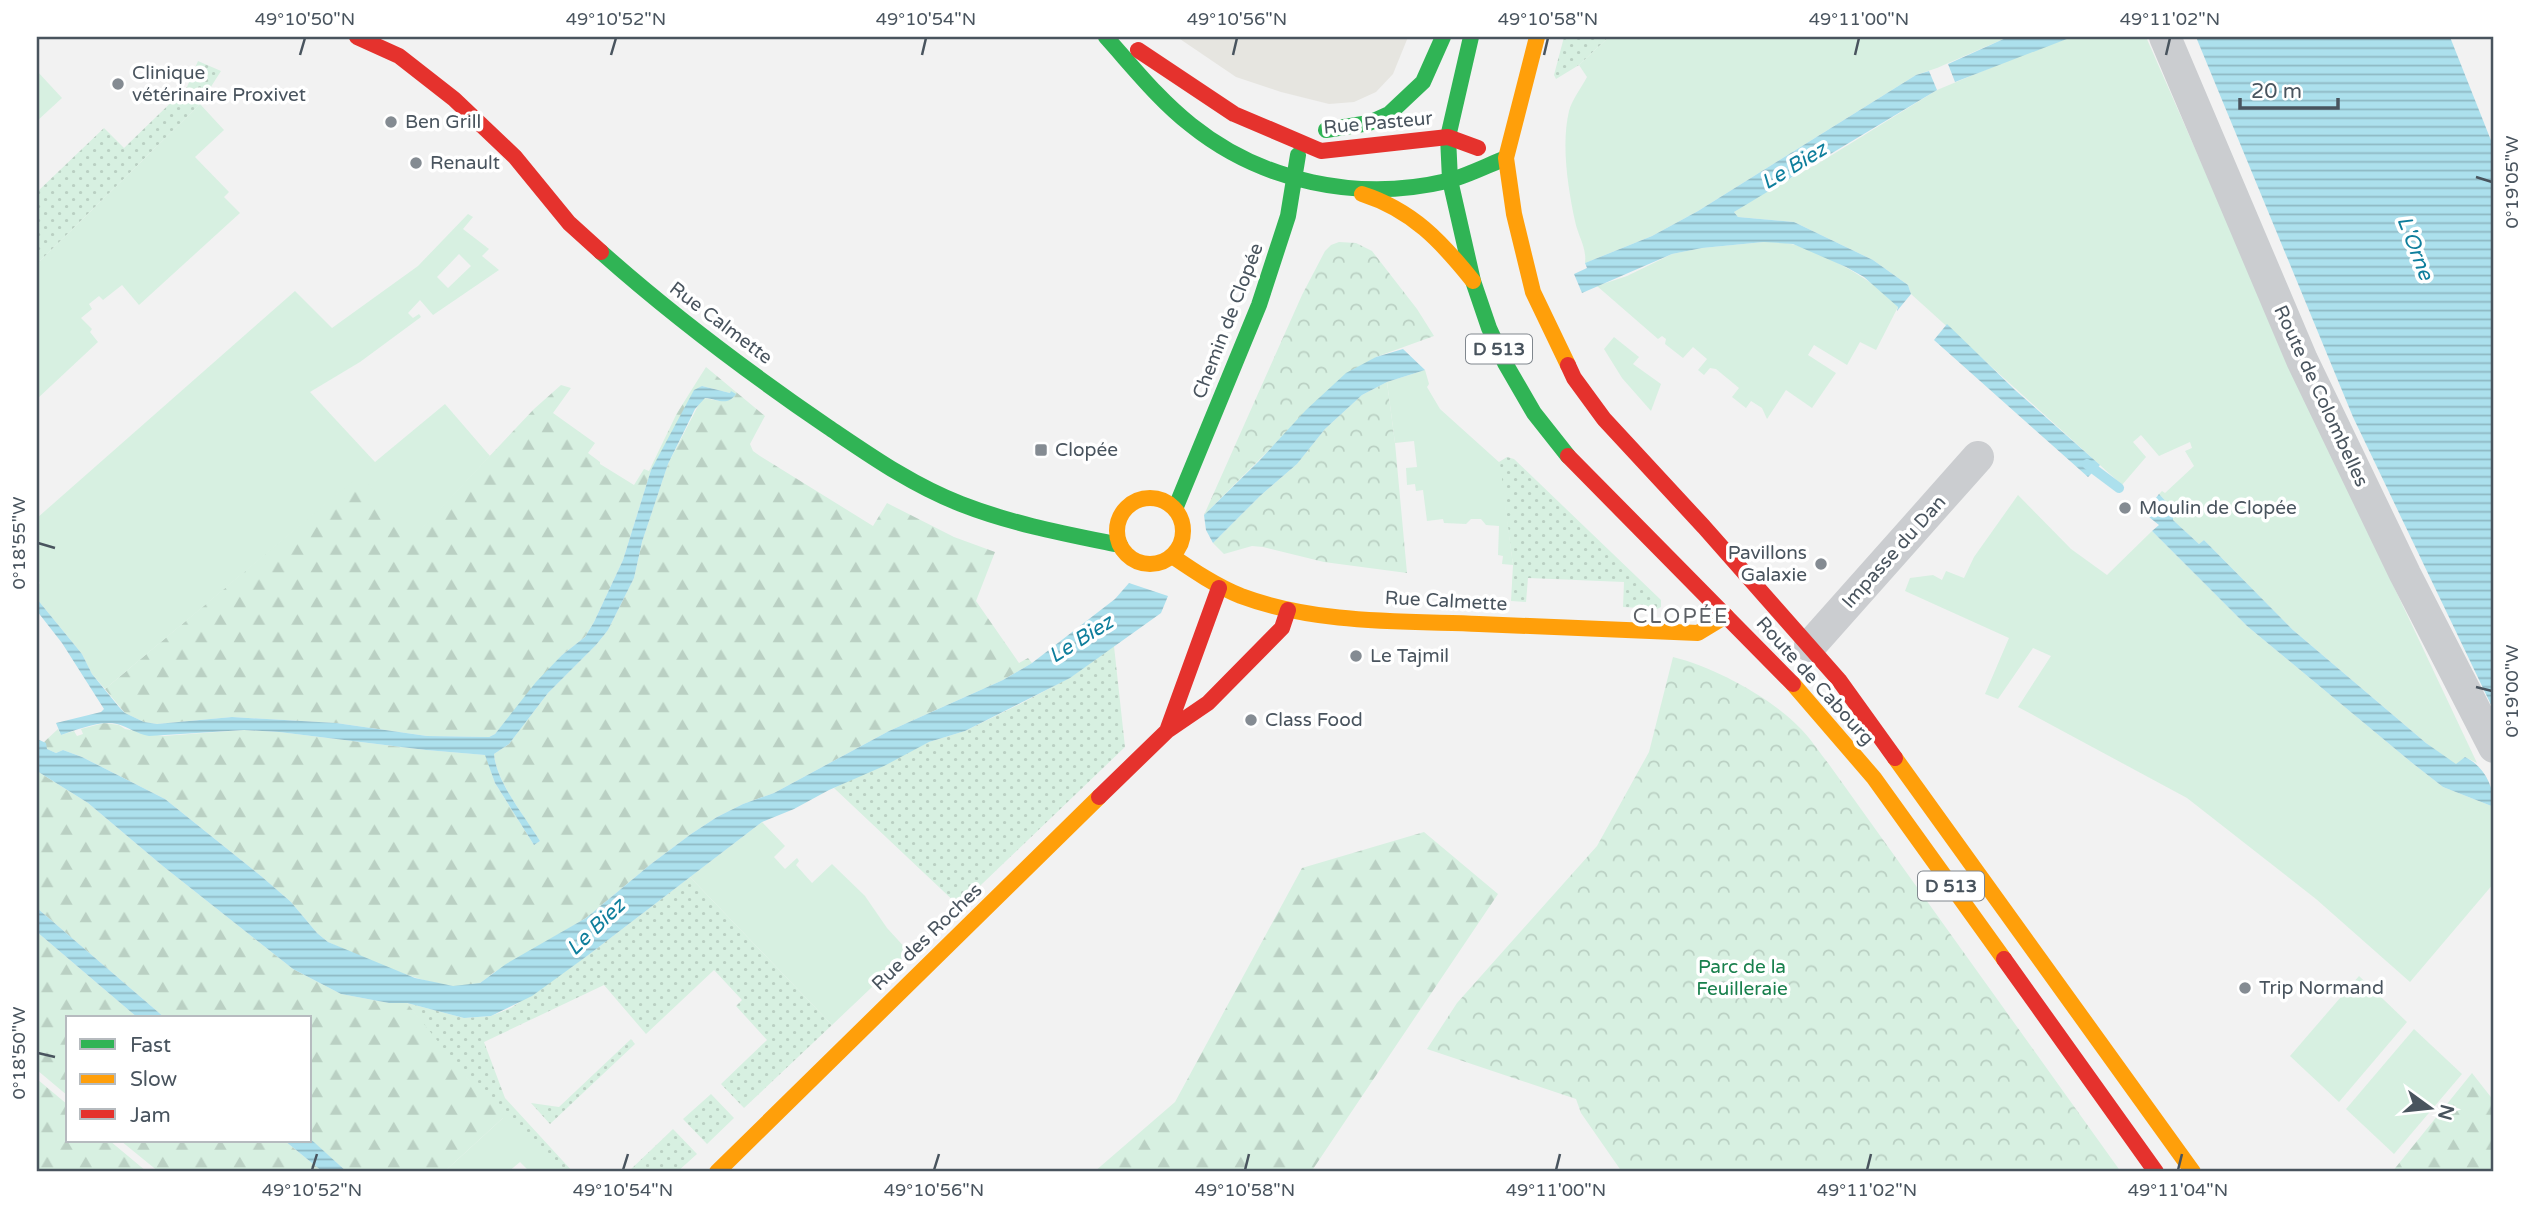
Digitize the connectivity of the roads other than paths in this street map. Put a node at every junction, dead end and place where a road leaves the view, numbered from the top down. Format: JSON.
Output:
{"nodes":[{"id":1,"x":357,"y":37,"type":"edge"},
{"id":2,"x":1106,"y":37,"type":"edge"},
{"id":3,"x":1117,"y":37,"type":"edge"},
{"id":4,"x":1443,"y":37,"type":"edge"},
{"id":5,"x":1471,"y":37,"type":"edge"},
{"id":6,"x":1536,"y":37,"type":"edge"},
{"id":7,"x":2165,"y":37,"type":"edge"},
{"id":8,"x":1448,"y":137,"type":"junction"},
{"id":9,"x":1299,"y":143,"type":"junction"},
{"id":10,"x":1506,"y":158,"type":"junction"},
{"id":11,"x":1297,"y":180,"type":"junction"},
{"id":12,"x":1450,"y":180,"type":"junction"},
{"id":13,"x":1347,"y":189,"type":"junction"},
{"id":14,"x":1473,"y":281,"type":"junction"},
{"id":15,"x":1978,"y":457,"type":"dead end"},
{"id":16,"x":1175,"y":509,"type":"junction"},
{"id":17,"x":1120,"y":545,"type":"junction"},
{"id":18,"x":1172,"y":556,"type":"junction"},
{"id":19,"x":1219,"y":588,"type":"junction"},
{"id":20,"x":1288,"y":610,"type":"junction"},
{"id":21,"x":1726,"y":615,"type":"junction"},
{"id":22,"x":1810,"y":646,"type":"junction"},
{"id":23,"x":1167,"y":732,"type":"junction"},
{"id":24,"x":2494,"y":747,"type":"edge"},
{"id":25,"x":717,"y":1172,"type":"edge"},
{"id":26,"x":2156,"y":1172,"type":"edge"},
{"id":27,"x":2193,"y":1172,"type":"edge"}],
"edges":[{"from":1,"to":17,"type":"main road","name":"Rue Calmette"},
{"from":2,"to":11,"type":"main road"},
{"from":3,"to":9,"type":"main road","name":"Rue Pasteur"},
{"from":4,"to":9,"type":"main road"},
{"from":5,"to":8,"type":"main road","number":"D 513"},
{"from":6,"to":10,"type":"main road","number":"D 513"},
{"from":7,"to":24,"type":"street","name":"Route de Colombelles"},
{"from":8,"to":9,"type":"main road","name":"Rue Pasteur"},
{"from":8,"to":10,"type":"main road","name":"Rue Pasteur"},
{"from":8,"to":12,"type":"main road","name":"Route de Cabourg","number":"D 513"},
{"from":9,"to":11,"type":"main road","name":"Chemin de Clopée"},
{"from":10,"to":12,"type":"main road"},
{"from":10,"to":22,"type":"main road","name":"Route de Cabourg","number":"D 513"},
{"from":11,"to":13,"type":"main road"},
{"from":11,"to":16,"type":"main road","name":"Chemin de Clopée"},
{"from":12,"to":13,"type":"main road"},
{"from":12,"to":14,"type":"main road","name":"Route de Cabourg","number":"D 513"},
{"from":13,"to":14,"type":"main road"},
{"from":14,"to":21,"type":"main road","name":"Route de Cabourg","number":"D 513"},
{"from":15,"to":22,"type":"street","name":"Impasse du Dan"},
{"from":16,"to":17,"type":"main road"},
{"from":16,"to":18,"type":"main road"},
{"from":17,"to":18,"type":"main road"},
{"from":18,"to":19,"type":"main road","name":"Rue Calmette"},
{"from":19,"to":20,"type":"main road","name":"Rue Calmette"},
{"from":19,"to":23,"type":"main road","name":"Rue des Roches"},
{"from":20,"to":21,"type":"main road","name":"Rue Calmette"},
{"from":20,"to":23,"type":"main road","name":"Rue des Roches"},
{"from":21,"to":26,"type":"main road","name":"Route de Cabourg","number":"D 513"},
{"from":22,"to":27,"type":"main road","name":"Route de Cabourg","number":"D 513"},
{"from":23,"to":25,"type":"main road","name":"Rue des Roches"}]}
